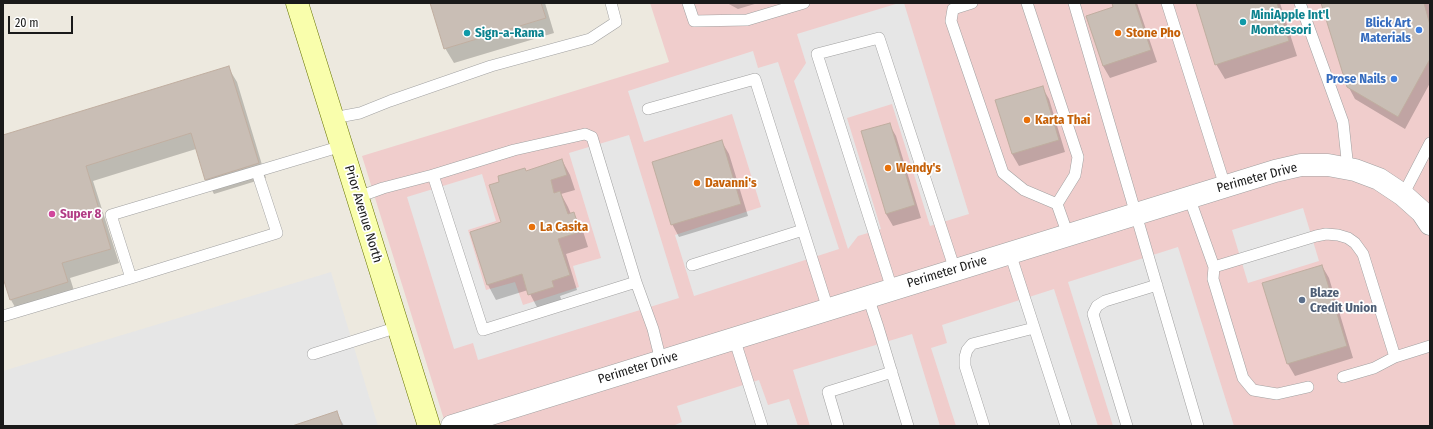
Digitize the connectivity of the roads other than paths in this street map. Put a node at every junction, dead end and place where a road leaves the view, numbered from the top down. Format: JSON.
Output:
{"nodes":[{"id":1,"x":297,"y":3,"type":"edge"},
{"id":2,"x":611,"y":3,"type":"edge"},
{"id":3,"x":688,"y":3,"type":"edge"},
{"id":4,"x":804,"y":3,"type":"edge"},
{"id":5,"x":972,"y":3,"type":"edge"},
{"id":6,"x":1027,"y":3,"type":"edge"},
{"id":7,"x":1074,"y":3,"type":"edge"},
{"id":8,"x":1166,"y":3,"type":"edge"},
{"id":9,"x":1300,"y":3,"type":"edge"},
{"id":10,"x":648,"y":109,"type":"dead end"},
{"id":11,"x":333,"y":118,"type":"junction"},
{"id":12,"x":1430,"y":143,"type":"edge"},
{"id":13,"x":342,"y":146,"type":"junction"},
{"id":14,"x":1348,"y":168,"type":"junction"},
{"id":15,"x":257,"y":172,"type":"junction"},
{"id":16,"x":433,"y":175,"type":"junction"},
{"id":17,"x":1225,"y":186,"type":"junction"},
{"id":18,"x":1403,"y":194,"type":"junction"},
{"id":19,"x":358,"y":197,"type":"junction"},
{"id":20,"x":1189,"y":197,"type":"junction"},
{"id":21,"x":1058,"y":204,"type":"junction"},
{"id":22,"x":1136,"y":214,"type":"junction"},
{"id":23,"x":1430,"y":224,"type":"edge"},
{"id":24,"x":803,"y":230,"type":"junction"},
{"id":25,"x":1068,"y":235,"type":"junction"},
{"id":26,"x":1010,"y":253,"type":"junction"},
{"id":27,"x":692,"y":265,"type":"dead end"},
{"id":28,"x":1214,"y":267,"type":"junction"},
{"id":29,"x":955,"y":270,"type":"junction"},
{"id":30,"x":131,"y":278,"type":"junction"},
{"id":31,"x":636,"y":282,"type":"junction"},
{"id":32,"x":1157,"y":285,"type":"junction"},
{"id":33,"x":892,"y":289,"type":"junction"},
{"id":34,"x":868,"y":297,"type":"junction"},
{"id":35,"x":828,"y":309,"type":"junction"},
{"id":36,"x":3,"y":316,"type":"edge"},
{"id":37,"x":398,"y":327,"type":"junction"},
{"id":38,"x":1034,"y":328,"type":"junction"},
{"id":39,"x":734,"y":338,"type":"junction"},
{"id":40,"x":1430,"y":346,"type":"edge"},
{"id":41,"x":313,"y":354,"type":"dead end"},
{"id":42,"x":1395,"y":357,"type":"junction"},
{"id":43,"x":661,"y":361,"type":"junction"},
{"id":44,"x":892,"y":372,"type":"junction"},
{"id":45,"x":1343,"y":377,"type":"dead end"},
{"id":46,"x":1308,"y":387,"type":"dead end"},
{"id":47,"x":429,"y":426,"type":"edge"},
{"id":48,"x":452,"y":426,"type":"edge"},
{"id":49,"x":762,"y":426,"type":"edge"},
{"id":50,"x":838,"y":426,"type":"edge"},
{"id":51,"x":908,"y":426,"type":"edge"},
{"id":52,"x":984,"y":426,"type":"edge"},
{"id":53,"x":1066,"y":426,"type":"edge"},
{"id":54,"x":1128,"y":426,"type":"edge"},
{"id":55,"x":1198,"y":426,"type":"edge"}],
"edges":[{"from":1,"to":11,"type":"street","name":"Prior Avenue North"},
{"from":2,"to":11,"type":"lane"},
{"from":3,"to":4,"type":"lane"},
{"from":5,"to":21,"type":"lane"},
{"from":6,"to":21,"type":"lane"},
{"from":7,"to":22,"type":"lane"},
{"from":8,"to":17,"type":"lane"},
{"from":9,"to":14,"type":"lane"},
{"from":10,"to":24,"type":"lane"},
{"from":11,"to":13,"type":"street","name":"Prior Avenue North"},
{"from":12,"to":18,"type":"lane"},
{"from":13,"to":15,"type":"lane"},
{"from":13,"to":19,"type":"street","name":"Prior Avenue North"},
{"from":14,"to":17,"type":"street","name":"Perimeter Drive"},
{"from":14,"to":18,"type":"street","name":"Perimeter Drive"},
{"from":15,"to":30,"type":"lane"},
{"from":15,"to":30,"type":"lane"},
{"from":16,"to":19,"type":"lane"},
{"from":16,"to":31,"type":"lane"},
{"from":16,"to":31,"type":"lane"},
{"from":17,"to":20,"type":"street","name":"Perimeter Drive"},
{"from":18,"to":23,"type":"street","name":"Perimeter Drive"},
{"from":19,"to":37,"type":"street","name":"Prior Avenue North"},
{"from":20,"to":22,"type":"street","name":"Perimeter Drive"},
{"from":20,"to":28,"type":"lane"},
{"from":21,"to":25,"type":"lane"},
{"from":22,"to":25,"type":"street","name":"Perimeter Drive"},
{"from":22,"to":32,"type":"lane"},
{"from":24,"to":27,"type":"lane"},
{"from":24,"to":35,"type":"lane"},
{"from":25,"to":26,"type":"street","name":"Perimeter Drive"},
{"from":26,"to":29,"type":"street","name":"Perimeter Drive"},
{"from":26,"to":38,"type":"lane"},
{"from":28,"to":42,"type":"lane"},
{"from":28,"to":46,"type":"lane"},
{"from":29,"to":33,"type":"street","name":"Perimeter Drive"},
{"from":29,"to":33,"type":"lane"},
{"from":30,"to":36,"type":"lane"},
{"from":31,"to":43,"type":"lane"},
{"from":32,"to":54,"type":"lane"},
{"from":32,"to":55,"type":"lane"},
{"from":33,"to":34,"type":"street","name":"Perimeter Drive"},
{"from":34,"to":35,"type":"street","name":"Perimeter Drive"},
{"from":34,"to":44,"type":"lane"},
{"from":35,"to":39,"type":"street","name":"Perimeter Drive"},
{"from":37,"to":41,"type":"lane"},
{"from":37,"to":47,"type":"street","name":"Prior Avenue North"},
{"from":38,"to":52,"type":"lane"},
{"from":38,"to":53,"type":"lane"},
{"from":39,"to":43,"type":"street","name":"Perimeter Drive"},
{"from":39,"to":49,"type":"lane"},
{"from":40,"to":42,"type":"lane"},
{"from":42,"to":45,"type":"lane"},
{"from":43,"to":48,"type":"street","name":"Perimeter Drive"},
{"from":44,"to":50,"type":"lane"},
{"from":44,"to":51,"type":"lane"}]}
